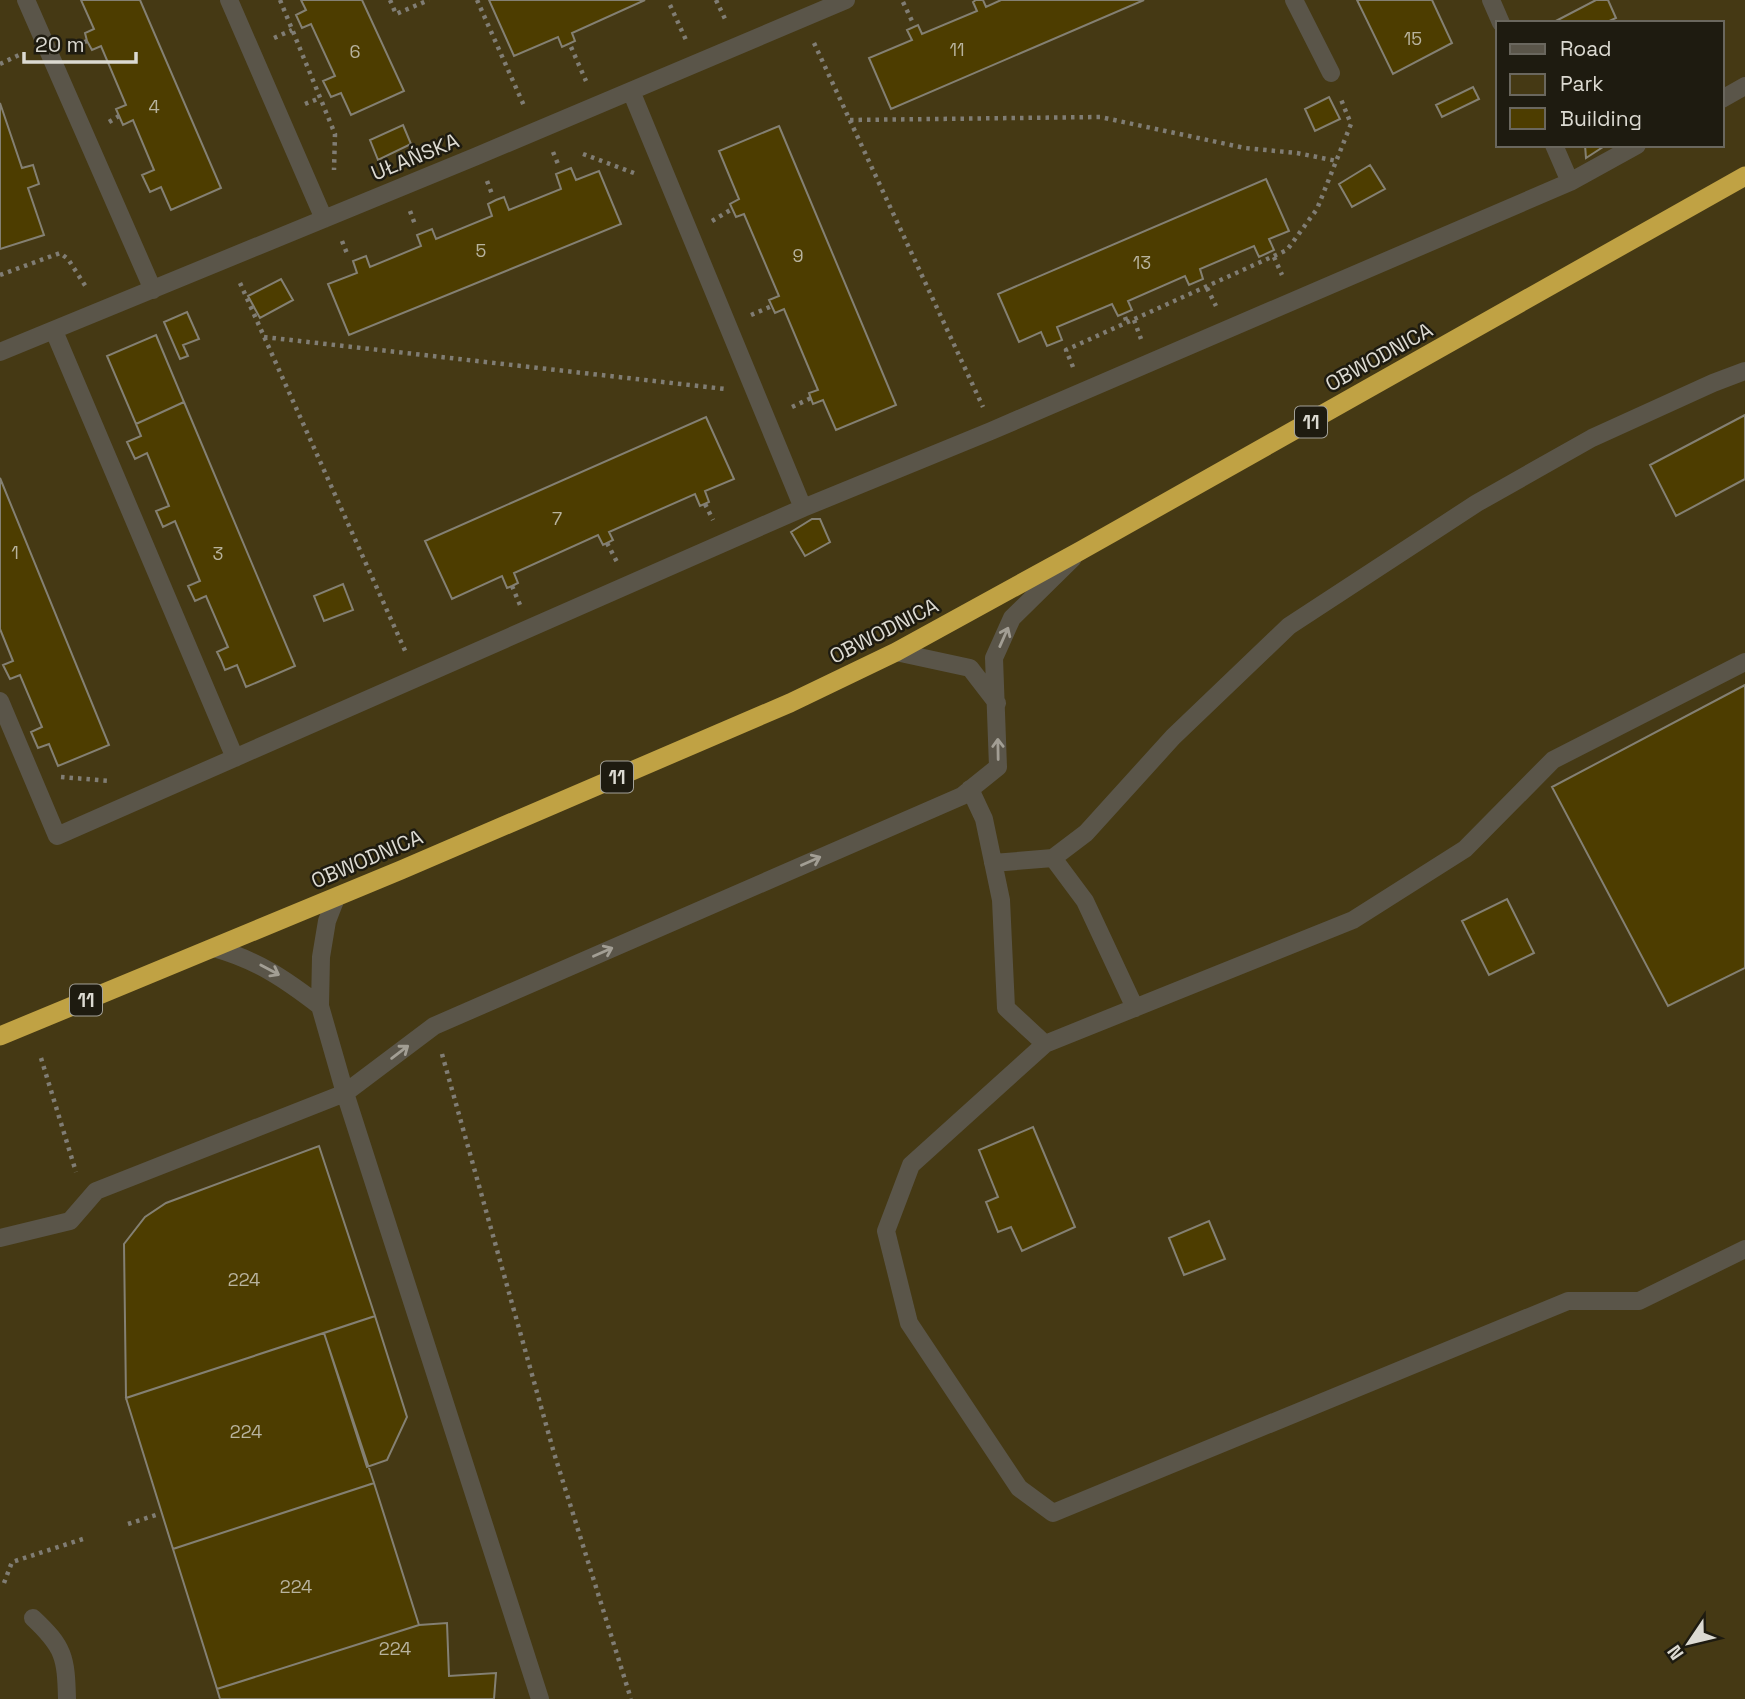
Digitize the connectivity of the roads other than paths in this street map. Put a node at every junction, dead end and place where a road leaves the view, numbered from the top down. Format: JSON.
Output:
{"nodes":[{"id":1,"x":26,"y":0,"type":"edge"},
{"id":2,"x":229,"y":0,"type":"edge"},
{"id":3,"x":1294,"y":0,"type":"edge"},
{"id":4,"x":1491,"y":0,"type":"edge"},
{"id":5,"x":836,"y":2,"type":"edge"},
{"id":6,"x":1500,"y":21,"type":"edge"},
{"id":7,"x":1331,"y":73,"type":"road end"},
{"id":8,"x":1745,"y":86,"type":"edge"},
{"id":9,"x":631,"y":91,"type":"junction"},
{"id":10,"x":1724,"y":98,"type":"edge"},
{"id":11,"x":1555,"y":147,"type":"edge"},
{"id":12,"x":1633,"y":147,"type":"edge"},
{"id":13,"x":1745,"y":177,"type":"edge"},
{"id":14,"x":1570,"y":182,"type":"junction"},
{"id":15,"x":324,"y":219,"type":"junction"},
{"id":16,"x":153,"y":290,"type":"junction"},
{"id":17,"x":54,"y":331,"type":"junction"},
{"id":18,"x":0,"y":352,"type":"edge"},
{"id":19,"x":1745,"y":372,"type":"edge"},
{"id":20,"x":803,"y":508,"type":"junction"},
{"id":21,"x":1080,"y":551,"type":"junction"},
{"id":22,"x":896,"y":652,"type":"junction"},
{"id":23,"x":1745,"y":662,"type":"edge"},
{"id":24,"x":0,"y":701,"type":"edge"},
{"id":25,"x":997,"y":703,"type":"junction"},
{"id":26,"x":235,"y":758,"type":"junction"},
{"id":27,"x":970,"y":789,"type":"junction"},
{"id":28,"x":1053,"y":858,"type":"junction"},
{"id":29,"x":993,"y":863,"type":"junction"},
{"id":30,"x":336,"y":898,"type":"junction"},
{"id":31,"x":214,"y":948,"type":"junction"},
{"id":32,"x":320,"y":1006,"type":"junction"},
{"id":33,"x":1135,"y":1008,"type":"junction"},
{"id":34,"x":0,"y":1036,"type":"edge"},
{"id":35,"x":1045,"y":1044,"type":"junction"},
{"id":36,"x":345,"y":1093,"type":"junction"},
{"id":37,"x":0,"y":1238,"type":"edge"},
{"id":38,"x":1745,"y":1249,"type":"edge"},
{"id":39,"x":33,"y":1618,"type":"dead end"},
{"id":40,"x":67,"y":1699,"type":"edge"},
{"id":41,"x":540,"y":1699,"type":"edge"}],
"edges":[{"from":1,"to":16,"type":"street"},
{"from":2,"to":15,"type":"street"},
{"from":3,"to":7,"type":"street"},
{"from":4,"to":6,"type":"street"},
{"from":5,"to":9,"type":"street","name":"UŁAŃSKA"},
{"from":8,"to":10,"type":"street"},
{"from":9,"to":15,"type":"street","name":"UŁAŃSKA"},
{"from":9,"to":20,"type":"street"},
{"from":11,"to":14,"type":"street"},
{"from":12,"to":14,"type":"street"},
{"from":13,"to":21,"type":"highway","name":"OBWODNICA","number":"11"},
{"from":14,"to":20,"type":"street"},
{"from":15,"to":16,"type":"street","name":"UŁAŃSKA"},
{"from":16,"to":17,"type":"street","name":"UŁAŃSKA"},
{"from":17,"to":18,"type":"street","name":"UŁAŃSKA"},
{"from":17,"to":26,"type":"street"},
{"from":19,"to":28,"type":"street"},
{"from":20,"to":26,"type":"street"},
{"from":21,"to":22,"type":"highway","name":"OBWODNICA","number":"11"},
{"from":25,"to":21,"type":"street","one_way":true},
{"from":22,"to":25,"type":"street"},
{"from":22,"to":30,"type":"highway","name":"OBWODNICA","number":"11"},
{"from":23,"to":33,"type":"street"},
{"from":24,"to":26,"type":"street"},
{"from":27,"to":25,"type":"street","one_way":true},
{"from":27,"to":29,"type":"street"},
{"from":36,"to":27,"type":"street","one_way":true},
{"from":28,"to":29,"type":"street"},
{"from":28,"to":33,"type":"street"},
{"from":29,"to":35,"type":"street"},
{"from":30,"to":31,"type":"highway","name":"OBWODNICA","number":"11"},
{"from":30,"to":32,"type":"street"},
{"from":31,"to":32,"type":"street","one_way":true},
{"from":31,"to":34,"type":"highway","name":"OBWODNICA","number":"11"},
{"from":32,"to":36,"type":"street"},
{"from":33,"to":35,"type":"street"},
{"from":35,"to":38,"type":"street"},
{"from":36,"to":37,"type":"street"},
{"from":36,"to":41,"type":"street"},
{"from":39,"to":40,"type":"street"}]}
